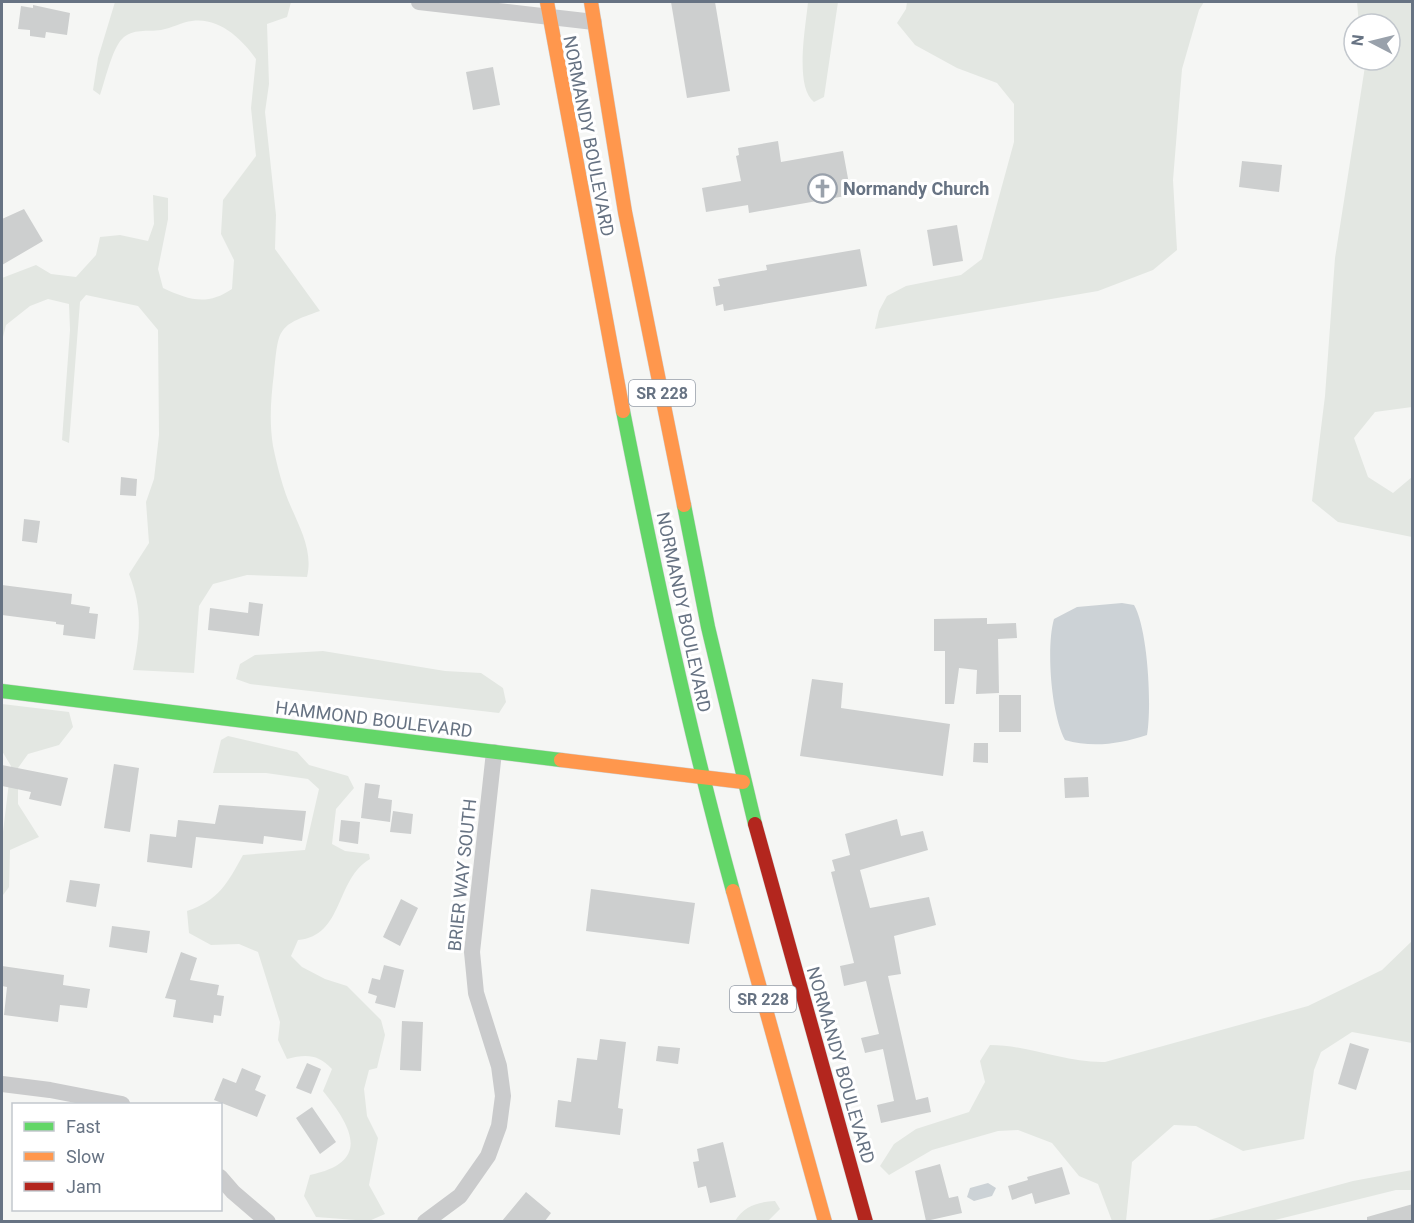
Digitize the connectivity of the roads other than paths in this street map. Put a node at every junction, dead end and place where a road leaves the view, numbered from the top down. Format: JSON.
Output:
{"nodes":[{"id":1,"x":419,"y":2,"type":"edge"},
{"id":2,"x":591,"y":2,"type":"edge"},
{"id":3,"x":548,"y":10,"type":"edge"},
{"id":4,"x":594,"y":22,"type":"junction"},
{"id":5,"x":2,"y":691,"type":"edge"},
{"id":6,"x":494,"y":752,"type":"junction"},
{"id":7,"x":701,"y":777,"type":"junction"},
{"id":8,"x":743,"y":782,"type":"junction"},
{"id":9,"x":2,"y":1084,"type":"edge"},
{"id":10,"x":117,"y":1103,"type":"edge"},
{"id":11,"x":222,"y":1179,"type":"edge"},
{"id":12,"x":268,"y":1221,"type":"edge"},
{"id":13,"x":425,"y":1221,"type":"edge"},
{"id":14,"x":825,"y":1221,"type":"edge"},
{"id":15,"x":866,"y":1221,"type":"edge"}],
"edges":[{"from":1,"to":3,"type":"street"},
{"from":2,"to":4,"type":"main road","name":"NORMANDY BOULEVARD","number":"SR 228"},
{"from":3,"to":4,"type":"street"},
{"from":3,"to":7,"type":"main road","name":"NORMANDY BOULEVARD","number":"SR 228"},
{"from":4,"to":8,"type":"main road","name":"NORMANDY BOULEVARD","number":"SR 228"},
{"from":5,"to":6,"type":"main road","name":"HAMMOND BOULEVARD"},
{"from":6,"to":7,"type":"main road","name":"HAMMOND BOULEVARD"},
{"from":6,"to":13,"type":"street","name":"BRIER WAY SOUTH"},
{"from":7,"to":8,"type":"main road","name":"HAMMOND BOULEVARD"},
{"from":7,"to":14,"type":"main road","name":"NORMANDY BOULEVARD","number":"SR 228"},
{"from":8,"to":15,"type":"main road","name":"NORMANDY BOULEVARD","number":"SR 228"},
{"from":9,"to":10,"type":"street"},
{"from":11,"to":12,"type":"street"}]}
